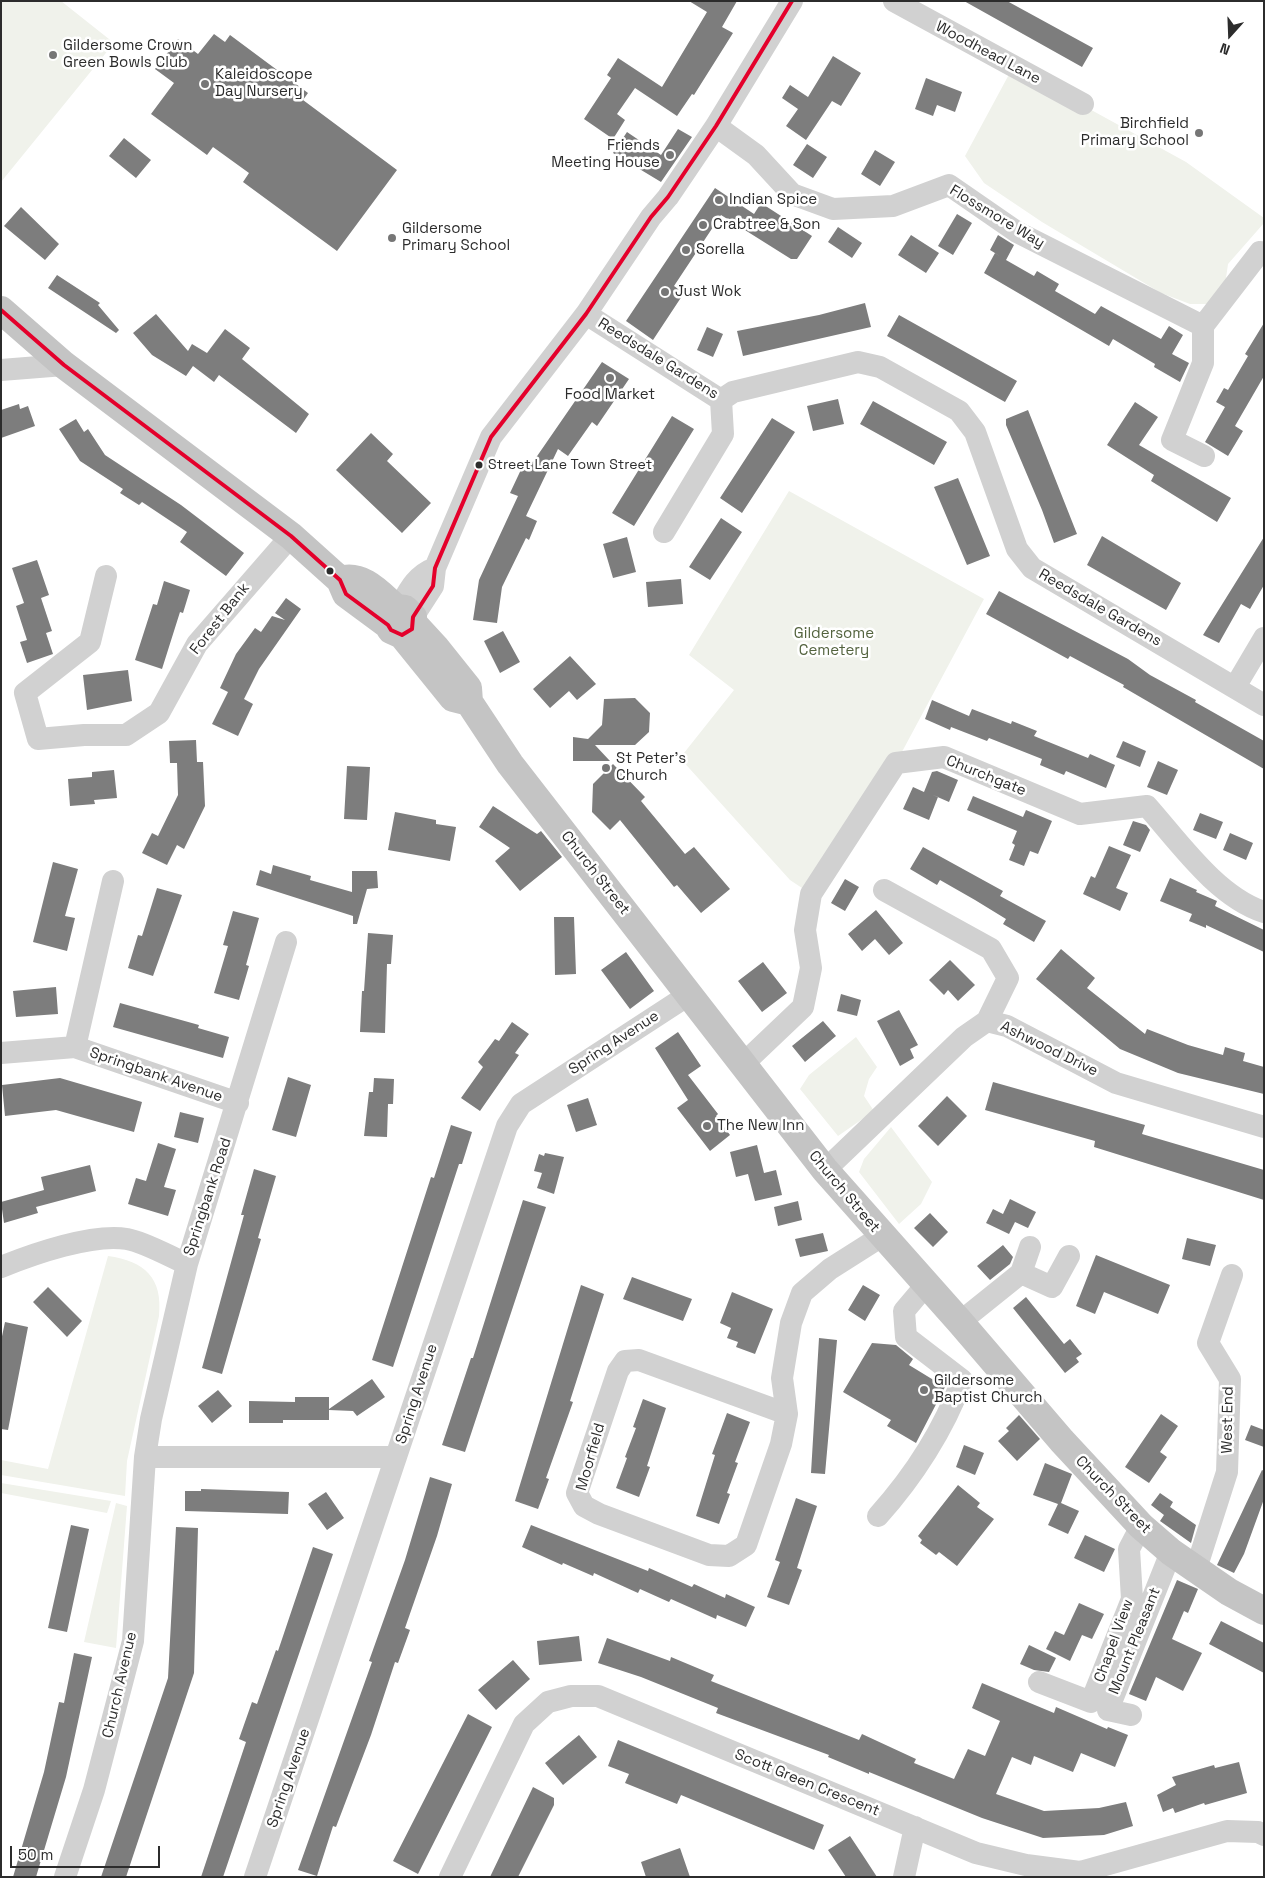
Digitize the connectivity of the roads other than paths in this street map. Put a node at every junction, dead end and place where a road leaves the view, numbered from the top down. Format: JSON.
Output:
{"nodes":[{"id":1,"x":792,"y":1,"type":"edge"},
{"id":2,"x":894,"y":1,"type":"edge"},
{"id":3,"x":1083,"y":104,"type":"dead end"},
{"id":4,"x":716,"y":126,"type":"junction"},
{"id":5,"x":1260,"y":252,"type":"dead end"},
{"id":6,"x":1,"y":310,"type":"edge"},
{"id":7,"x":586,"y":314,"type":"junction"},
{"id":8,"x":1203,"y":326,"type":"junction"},
{"id":9,"x":64,"y":365,"type":"junction"},
{"id":10,"x":1,"y":370,"type":"edge"},
{"id":11,"x":721,"y":400,"type":"junction"},
{"id":12,"x":1204,"y":456,"type":"dead end"},
{"id":13,"x":664,"y":532,"type":"dead end"},
{"id":14,"x":291,"y":536,"type":"junction"},
{"id":15,"x":106,"y":576,"type":"dead end"},
{"id":16,"x":402,"y":619,"type":"junction"},
{"id":17,"x":1264,"y":638,"type":"edge"},
{"id":18,"x":1235,"y":687,"type":"junction"},
{"id":19,"x":1264,"y":705,"type":"edge"},
{"id":20,"x":114,"y":881,"type":"dead end"},
{"id":21,"x":884,"y":890,"type":"dead end"},
{"id":22,"x":1264,"y":912,"type":"edge"},
{"id":23,"x":286,"y":942,"type":"dead end"},
{"id":24,"x":690,"y":994,"type":"junction"},
{"id":25,"x":987,"y":1021,"type":"junction"},
{"id":26,"x":74,"y":1047,"type":"junction"},
{"id":27,"x":1,"y":1053,"type":"edge"},
{"id":28,"x":742,"y":1065,"type":"junction"},
{"id":29,"x":238,"y":1103,"type":"junction"},
{"id":30,"x":1264,"y":1127,"type":"edge"},
{"id":31,"x":825,"y":1170,"type":"junction"},
{"id":32,"x":882,"y":1236,"type":"junction"},
{"id":33,"x":1030,"y":1247,"type":"dead end"},
{"id":34,"x":1069,"y":1256,"type":"dead end"},
{"id":35,"x":187,"y":1264,"type":"junction"},
{"id":36,"x":1,"y":1267,"type":"edge"},
{"id":37,"x":1021,"y":1273,"type":"junction"},
{"id":38,"x":1232,"y":1275,"type":"dead end"},
{"id":39,"x":926,"y":1285,"type":"junction"},
{"id":40,"x":960,"y":1322,"type":"junction"},
{"id":41,"x":787,"y":1414,"type":"junction"},
{"id":42,"x":145,"y":1457,"type":"junction"},
{"id":43,"x":396,"y":1457,"type":"junction"},
{"id":44,"x":878,"y":1516,"type":"dead end"},
{"id":45,"x":1141,"y":1526,"type":"junction"},
{"id":46,"x":1171,"y":1552,"type":"junction"},
{"id":47,"x":1196,"y":1569,"type":"junction"},
{"id":48,"x":1264,"y":1610,"type":"edge"},
{"id":49,"x":1039,"y":1682,"type":"dead end"},
{"id":50,"x":1131,"y":1715,"type":"dead end"},
{"id":51,"x":915,"y":1827,"type":"junction"},
{"id":52,"x":1264,"y":1836,"type":"edge"},
{"id":53,"x":1080,"y":1875,"type":"edge"},
{"id":54,"x":65,"y":1877,"type":"edge"},
{"id":55,"x":255,"y":1877,"type":"edge"},
{"id":56,"x":450,"y":1877,"type":"edge"},
{"id":57,"x":904,"y":1877,"type":"edge"}],
"edges":[{"from":1,"to":4,"type":"street"},
{"from":2,"to":3,"type":"street","name":"Woodhead Lane"},
{"from":4,"to":7,"type":"street"},
{"from":4,"to":8,"type":"street","name":"Flossmore Way"},
{"from":5,"to":8,"type":"street"},
{"from":6,"to":9,"type":"main road"},
{"from":7,"to":11,"type":"street","name":"Reedsdale Gardens"},
{"from":7,"to":16,"type":"street"},
{"from":8,"to":12,"type":"street"},
{"from":9,"to":10,"type":"street"},
{"from":9,"to":14,"type":"main road"},
{"from":11,"to":13,"type":"street"},
{"from":11,"to":18,"type":"street","name":"Reedsdale Gardens"},
{"from":14,"to":15,"type":"street","name":"Forest Bank"},
{"from":14,"to":16,"type":"main road","name":"Church Street"},
{"from":16,"to":24,"type":"main road","name":"Church Street"},
{"from":17,"to":18,"type":"street"},
{"from":18,"to":19,"type":"street","name":"Reedsdale Gardens"},
{"from":20,"to":26,"type":"street","name":"Springbank Avenue"},
{"from":21,"to":25,"type":"street"},
{"from":22,"to":28,"type":"street","name":"Churchgate"},
{"from":23,"to":29,"type":"street","name":"Springbank Road"},
{"from":24,"to":28,"type":"main road","name":"Church Street"},
{"from":24,"to":43,"type":"street","name":"Spring Avenue"},
{"from":25,"to":30,"type":"street","name":"Ashwood Drive"},
{"from":25,"to":31,"type":"street","name":"Ashwood Drive"},
{"from":26,"to":27,"type":"street","name":"Springbank Avenue"},
{"from":26,"to":29,"type":"street","name":"Springbank Avenue"},
{"from":28,"to":31,"type":"main road","name":"Church Street"},
{"from":29,"to":35,"type":"street","name":"Springbank Road"},
{"from":31,"to":32,"type":"main road","name":"Church Street"},
{"from":32,"to":39,"type":"main road","name":"Church Street"},
{"from":32,"to":41,"type":"street","name":"Moorfield"},
{"from":33,"to":37,"type":"street"},
{"from":34,"to":37,"type":"street"},
{"from":35,"to":36,"type":"street","name":"Springbank Road"},
{"from":35,"to":42,"type":"street","name":"Church Avenue"},
{"from":37,"to":40,"type":"street"},
{"from":38,"to":47,"type":"street","name":"West End"},
{"from":39,"to":40,"type":"main road","name":"Church Street"},
{"from":39,"to":44,"type":"street"},
{"from":40,"to":45,"type":"main road","name":"Church Street"},
{"from":41,"to":41,"type":"street","name":"Moorfield"},
{"from":42,"to":43,"type":"street"},
{"from":42,"to":54,"type":"street","name":"Church Avenue"},
{"from":43,"to":55,"type":"street","name":"Spring Avenue"},
{"from":45,"to":46,"type":"main road","name":"Church Street"},
{"from":45,"to":49,"type":"street","name":"Chapel View"},
{"from":46,"to":47,"type":"main road","name":"Church Street"},
{"from":46,"to":50,"type":"street","name":"Mount Pleasant"},
{"from":47,"to":48,"type":"main road","name":"Church Street"},
{"from":51,"to":53,"type":"street","name":"Scott Green Crescent"},
{"from":51,"to":56,"type":"street","name":"Scott Green Crescent"},
{"from":51,"to":57,"type":"street"},
{"from":52,"to":53,"type":"street","name":"Scott Green Crescent"}]}
